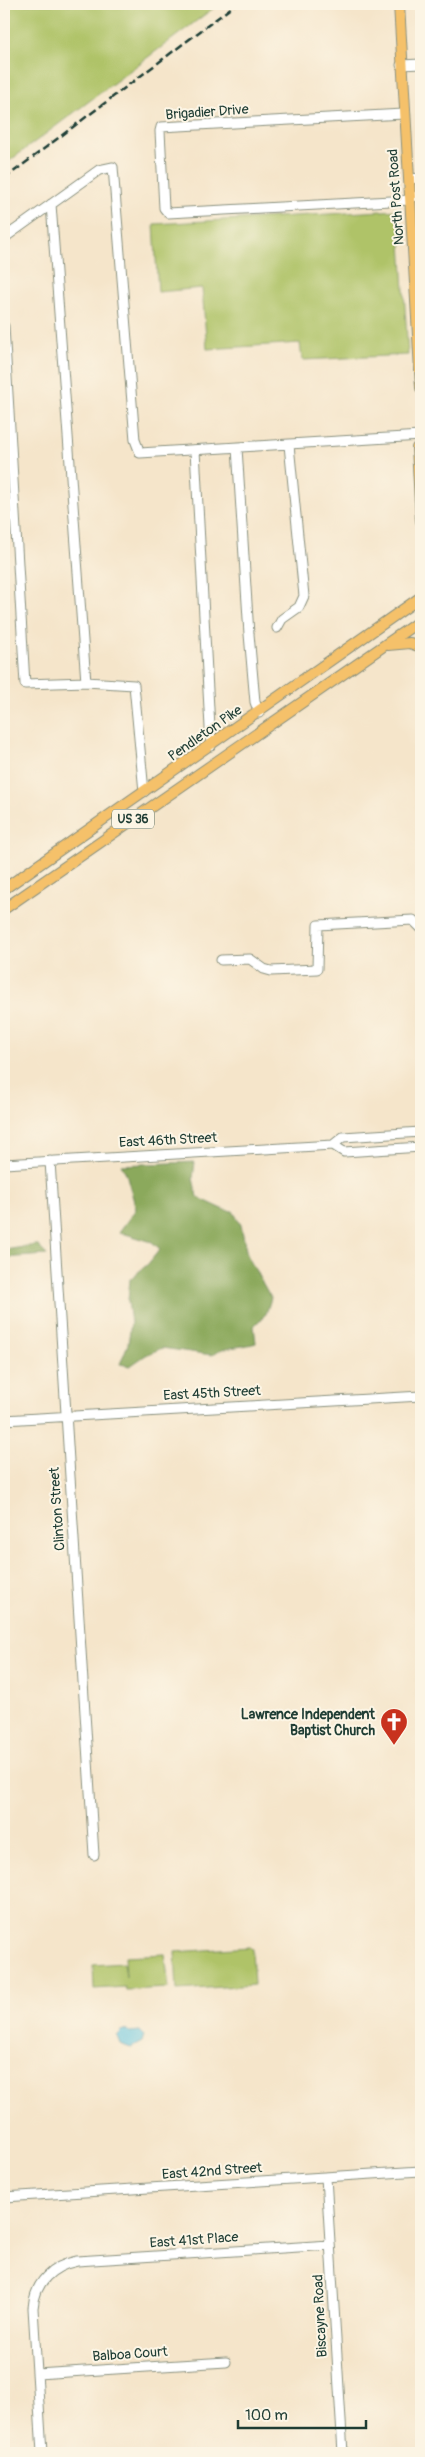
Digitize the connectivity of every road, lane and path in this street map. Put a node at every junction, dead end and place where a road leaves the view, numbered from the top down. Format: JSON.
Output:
{"nodes":[{"id":1,"x":398,"y":4,"type":"edge"},
{"id":2,"x":421,"y":64,"type":"edge"},
{"id":3,"x":402,"y":65,"type":"junction"},
{"id":4,"x":404,"y":114,"type":"junction"},
{"id":5,"x":421,"y":178,"type":"edge"},
{"id":6,"x":409,"y":179,"type":"junction"},
{"id":7,"x":421,"y":196,"type":"edge"},
{"id":8,"x":410,"y":199,"type":"junction"},
{"id":9,"x":51,"y":204,"type":"junction"},
{"id":10,"x":4,"y":238,"type":"edge"},
{"id":11,"x":4,"y":326,"type":"edge"},
{"id":12,"x":421,"y":388,"type":"edge"},
{"id":13,"x":421,"y":436,"type":"edge"},
{"id":14,"x":421,"y":444,"type":"edge"},
{"id":15,"x":289,"y":445,"type":"junction"},
{"id":16,"x":237,"y":448,"type":"junction"},
{"id":17,"x":194,"y":450,"type":"junction"},
{"id":18,"x":421,"y":521,"type":"edge"},
{"id":19,"x":421,"y":597,"type":"edge"},
{"id":20,"x":421,"y":620,"type":"edge"},
{"id":21,"x":277,"y":628,"type":"dead end"},
{"id":22,"x":384,"y":646,"type":"junction"},
{"id":23,"x":421,"y":647,"type":"edge"},
{"id":24,"x":86,"y":682,"type":"junction"},
{"id":25,"x":259,"y":713,"type":"junction"},
{"id":26,"x":211,"y":746,"type":"junction"},
{"id":27,"x":144,"y":792,"type":"junction"},
{"id":28,"x":4,"y":889,"type":"edge"},
{"id":29,"x":4,"y":909,"type":"edge"},
{"id":30,"x":421,"y":928,"type":"edge"},
{"id":31,"x":221,"y":960,"type":"dead end"},
{"id":32,"x":421,"y":1132,"type":"edge"},
{"id":33,"x":333,"y":1145,"type":"junction"},
{"id":34,"x":421,"y":1147,"type":"edge"},
{"id":35,"x":50,"y":1161,"type":"junction"},
{"id":36,"x":4,"y":1164,"type":"edge"},
{"id":37,"x":421,"y":1396,"type":"edge"},
{"id":38,"x":65,"y":1416,"type":"junction"},
{"id":39,"x":4,"y":1420,"type":"edge"},
{"id":40,"x":94,"y":1855,"type":"dead end"},
{"id":41,"x":421,"y":2171,"type":"edge"},
{"id":42,"x":326,"y":2177,"type":"junction"},
{"id":43,"x":4,"y":2197,"type":"edge"},
{"id":44,"x":330,"y":2245,"type":"junction"},
{"id":45,"x":226,"y":2362,"type":"dead end"},
{"id":46,"x":37,"y":2374,"type":"junction"},
{"id":47,"x":42,"y":2453,"type":"edge"},
{"id":48,"x":343,"y":2453,"type":"edge"}],
"edges":[{"from":1,"to":3,"type":"main road","name":"North Post Road"},
{"from":2,"to":3,"type":"street"},
{"from":3,"to":4,"type":"main road","name":"North Post Road"},
{"from":4,"to":6,"type":"main road","name":"North Post Road"},
{"from":4,"to":8,"type":"street","name":"Brigadier Drive"},
{"from":5,"to":6,"type":"street"},
{"from":6,"to":8,"type":"main road","name":"North Post Road"},
{"from":7,"to":8,"type":"street"},
{"from":8,"to":12,"type":"main road","name":"North Post Road"},
{"from":9,"to":10,"type":"street"},
{"from":9,"to":17,"type":"street"},
{"from":9,"to":24,"type":"street"},
{"from":11,"to":24,"type":"street"},
{"from":13,"to":15,"type":"street"},
{"from":14,"to":18,"type":"main road"},
{"from":15,"to":16,"type":"street"},
{"from":15,"to":21,"type":"street"},
{"from":16,"to":17,"type":"street"},
{"from":16,"to":25,"type":"street"},
{"from":17,"to":26,"type":"street"},
{"from":19,"to":25,"type":"main road","name":"Pendleton Pike","number":"US 36"},
{"from":20,"to":22,"type":"main road","number":"US 36"},
{"from":22,"to":23,"type":"main road"},
{"from":22,"to":29,"type":"main road","number":"US 36"},
{"from":24,"to":27,"type":"street"},
{"from":25,"to":26,"type":"main road","name":"Pendleton Pike","number":"US 36"},
{"from":26,"to":27,"type":"main road","name":"Pendleton Pike","number":"US 36"},
{"from":27,"to":28,"type":"main road","name":"Pendleton Pike","number":"US 36"},
{"from":30,"to":31,"type":"street"},
{"from":32,"to":33,"type":"street","name":"East 46th Street"},
{"from":33,"to":34,"type":"street","name":"East 46th Street"},
{"from":33,"to":35,"type":"street","name":"East 46th Street"},
{"from":35,"to":36,"type":"street","name":"East 46th Street"},
{"from":35,"to":38,"type":"street","name":"Clinton Street"},
{"from":37,"to":38,"type":"street","name":"East 45th Street"},
{"from":38,"to":39,"type":"street","name":"East 45th Street"},
{"from":38,"to":40,"type":"street","name":"Clinton Street"},
{"from":41,"to":42,"type":"street","name":"East 42nd Street"},
{"from":42,"to":43,"type":"street","name":"East 42nd Street"},
{"from":42,"to":44,"type":"street","name":"Biscayne Road"},
{"from":44,"to":46,"type":"street","name":"East 41st Place"},
{"from":44,"to":48,"type":"street","name":"Biscayne Road"},
{"from":45,"to":46,"type":"street","name":"Balboa Court"},
{"from":46,"to":47,"type":"street"}]}
